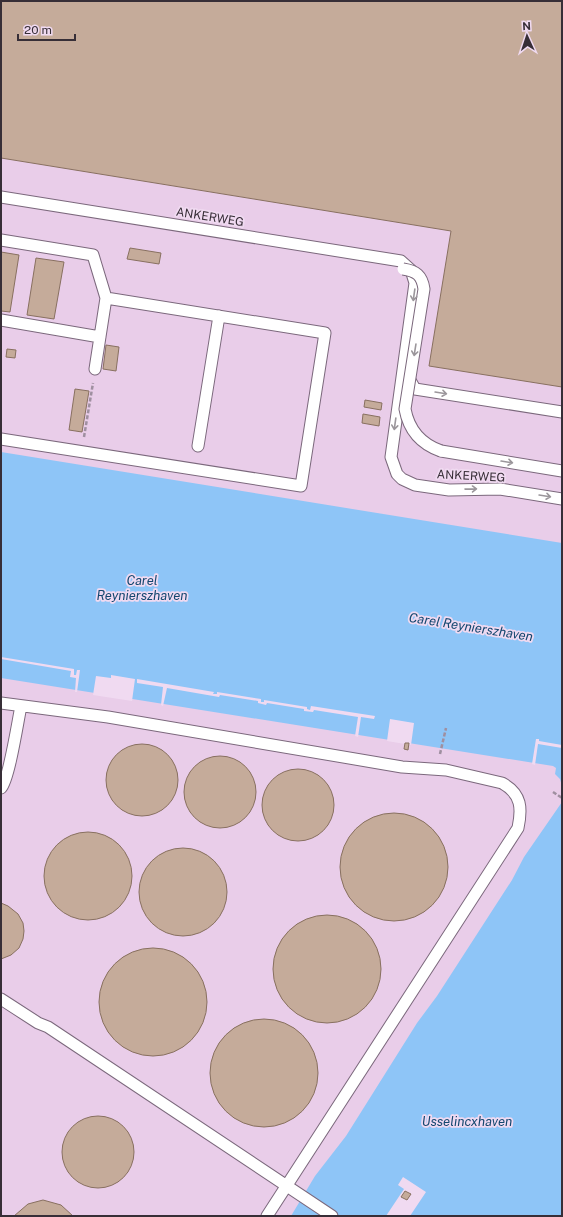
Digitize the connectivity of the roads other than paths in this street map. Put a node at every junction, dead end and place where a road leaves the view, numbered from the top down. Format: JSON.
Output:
{"nodes":[{"id":1,"x":1,"y":197,"type":"edge"},
{"id":2,"x":1,"y":204,"type":"edge"},
{"id":3,"x":1,"y":240,"type":"edge"},
{"id":4,"x":106,"y":298,"type":"junction"},
{"id":5,"x":219,"y":316,"type":"junction"},
{"id":6,"x":1,"y":320,"type":"edge"},
{"id":7,"x":100,"y":337,"type":"junction"},
{"id":8,"x":404,"y":365,"type":"junction"},
{"id":9,"x":95,"y":369,"type":"road end"},
{"id":10,"x":562,"y":412,"type":"edge"},
{"id":11,"x":1,"y":439,"type":"edge"},
{"id":12,"x":198,"y":446,"type":"dead end"},
{"id":13,"x":562,"y":471,"type":"edge"},
{"id":14,"x":562,"y":499,"type":"edge"},
{"id":15,"x":1,"y":703,"type":"edge"},
{"id":16,"x":21,"y":706,"type":"junction"},
{"id":17,"x":1,"y":788,"type":"edge"},
{"id":18,"x":1,"y":999,"type":"edge"},
{"id":19,"x":286,"y":1186,"type":"junction"},
{"id":20,"x":267,"y":1216,"type":"edge"},
{"id":21,"x":332,"y":1216,"type":"edge"}],
"edges":[{"from":1,"to":8,"type":"lane","name":"ANKERWEG","one_way":true},
{"from":2,"to":13,"type":"lane","name":"ANKERWEG","one_way":true,"bridge":true},
{"from":3,"to":4,"type":"lane"},
{"from":4,"to":5,"type":"lane"},
{"from":4,"to":7,"type":"lane"},
{"from":5,"to":11,"type":"lane"},
{"from":5,"to":12,"type":"lane"},
{"from":6,"to":7,"type":"lane"},
{"from":7,"to":9,"type":"lane"},
{"from":8,"to":10,"type":"lane","name":"ANKERWEG","one_way":true},
{"from":8,"to":14,"type":"lane","name":"ANKERWEG","one_way":true},
{"from":15,"to":16,"type":"lane"},
{"from":16,"to":17,"type":"lane"},
{"from":16,"to":19,"type":"lane"},
{"from":18,"to":19,"type":"lane"},
{"from":19,"to":20,"type":"lane"},
{"from":19,"to":21,"type":"lane"}]}
